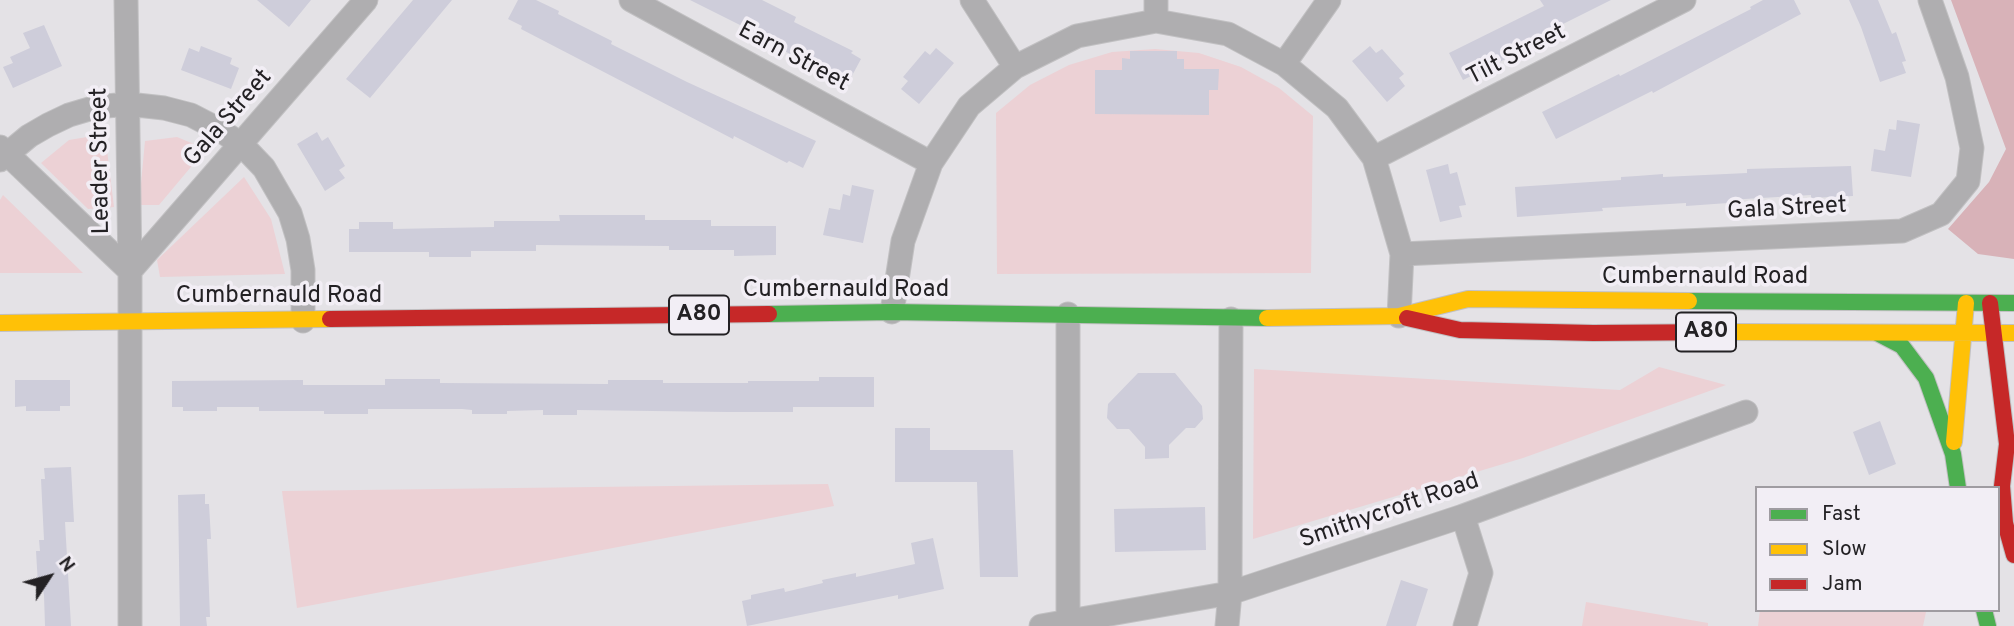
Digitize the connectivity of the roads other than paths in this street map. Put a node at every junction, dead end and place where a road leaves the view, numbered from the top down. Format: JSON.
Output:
{"nodes":[{"id":1,"x":126,"y":0,"type":"edge"},
{"id":2,"x":366,"y":0,"type":"edge"},
{"id":3,"x":631,"y":0,"type":"edge"},
{"id":4,"x":972,"y":0,"type":"edge"},
{"id":5,"x":1329,"y":0,"type":"edge"},
{"id":6,"x":1684,"y":0,"type":"edge"},
{"id":7,"x":1930,"y":0,"type":"edge"},
{"id":8,"x":1156,"y":10,"type":"edge"},
{"id":9,"x":1283,"y":64,"type":"junction"},
{"id":10,"x":1015,"y":67,"type":"junction"},
{"id":11,"x":128,"y":104,"type":"junction"},
{"id":12,"x":242,"y":145,"type":"junction"},
{"id":13,"x":2,"y":154,"type":"edge"},
{"id":14,"x":1374,"y":158,"type":"junction"},
{"id":15,"x":931,"y":163,"type":"junction"},
{"id":16,"x":1402,"y":254,"type":"junction"},
{"id":17,"x":130,"y":271,"type":"junction"},
{"id":18,"x":1966,"y":303,"type":"junction"},
{"id":19,"x":1990,"y":303,"type":"junction"},
{"id":20,"x":2014,"y":303,"type":"edge"},
{"id":21,"x":892,"y":312,"type":"junction"},
{"id":22,"x":1068,"y":314,"type":"junction"},
{"id":23,"x":1399,"y":316,"type":"junction"},
{"id":24,"x":1231,"y":319,"type":"junction"},
{"id":25,"x":129,"y":321,"type":"junction"},
{"id":26,"x":303,"y":321,"type":"junction"},
{"id":27,"x":0,"y":323,"type":"edge"},
{"id":28,"x":1877,"y":333,"type":"junction"},
{"id":29,"x":1993,"y":333,"type":"junction"},
{"id":30,"x":2014,"y":333,"type":"edge"},
{"id":31,"x":1964,"y":334,"type":"junction"},
{"id":32,"x":1746,"y":412,"type":"dead end"},
{"id":33,"x":2010,"y":438,"type":"edge"},
{"id":34,"x":1953,"y":454,"type":"junction"},
{"id":35,"x":1958,"y":486,"type":"edge"},
{"id":36,"x":1462,"y":516,"type":"junction"},
{"id":37,"x":2014,"y":555,"type":"edge"},
{"id":38,"x":1230,"y":593,"type":"junction"},
{"id":39,"x":1068,"y":621,"type":"junction"},
{"id":40,"x":130,"y":626,"type":"edge"},
{"id":41,"x":1041,"y":626,"type":"edge"},
{"id":42,"x":1227,"y":626,"type":"edge"},
{"id":43,"x":1465,"y":626,"type":"edge"}],
"edges":[{"from":1,"to":11,"type":"street","name":"Leader Street"},
{"from":2,"to":12,"type":"street","name":"Gala Street"},
{"from":3,"to":15,"type":"street","name":"Earn Street"},
{"from":4,"to":10,"type":"street"},
{"from":5,"to":9,"type":"street"},
{"from":6,"to":14,"type":"street","name":"Tilt Street"},
{"from":7,"to":16,"type":"street","name":"Gala Street"},
{"from":8,"to":9,"type":"street"},
{"from":8,"to":10,"type":"street"},
{"from":9,"to":14,"type":"street"},
{"from":10,"to":15,"type":"street"},
{"from":11,"to":12,"type":"street"},
{"from":11,"to":13,"type":"street"},
{"from":11,"to":17,"type":"street","name":"Leader Street"},
{"from":12,"to":17,"type":"street","name":"Gala Street"},
{"from":12,"to":26,"type":"street"},
{"from":13,"to":17,"type":"street"},
{"from":14,"to":16,"type":"street"},
{"from":15,"to":21,"type":"street"},
{"from":16,"to":23,"type":"street"},
{"from":17,"to":25,"type":"street","name":"Leader Street"},
{"from":18,"to":19,"type":"main road","name":"Cumbernauld Road","number":"A80"},
{"from":18,"to":23,"type":"main road","name":"Cumbernauld Road","number":"A80"},
{"from":18,"to":31,"type":"main road"},
{"from":19,"to":20,"type":"main road","name":"Cumbernauld Road","number":"A80"},
{"from":19,"to":29,"type":"main road"},
{"from":21,"to":22,"type":"main road","name":"Cumbernauld Road","number":"A80"},
{"from":21,"to":26,"type":"main road","name":"Cumbernauld Road","number":"A80"},
{"from":22,"to":24,"type":"main road","name":"Cumbernauld Road","number":"A80"},
{"from":22,"to":39,"type":"street"},
{"from":23,"to":24,"type":"main road","name":"Cumbernauld Road","number":"A80"},
{"from":23,"to":28,"type":"main road","name":"Cumbernauld Road","number":"A80"},
{"from":24,"to":38,"type":"street"},
{"from":25,"to":26,"type":"main road","name":"Cumbernauld Road","number":"A80"},
{"from":25,"to":27,"type":"main road","name":"Cumbernauld Road","number":"A80"},
{"from":25,"to":40,"type":"street","name":"Leader Street"},
{"from":28,"to":31,"type":"main road","name":"Cumbernauld Road","number":"A80"},
{"from":28,"to":34,"type":"main road"},
{"from":29,"to":30,"type":"main road","name":"Cumbernauld Road","number":"A80"},
{"from":29,"to":31,"type":"main road","name":"Cumbernauld Road","number":"A80"},
{"from":29,"to":33,"type":"main road"},
{"from":31,"to":34,"type":"main road"},
{"from":32,"to":36,"type":"street","name":"Smithycroft Road"},
{"from":33,"to":37,"type":"main road"},
{"from":34,"to":35,"type":"main road"},
{"from":36,"to":38,"type":"street","name":"Smithycroft Road"},
{"from":36,"to":43,"type":"street"},
{"from":38,"to":39,"type":"street","name":"Smithycroft Road"},
{"from":38,"to":42,"type":"street"},
{"from":39,"to":41,"type":"street","name":"Smithycroft Road"}]}
